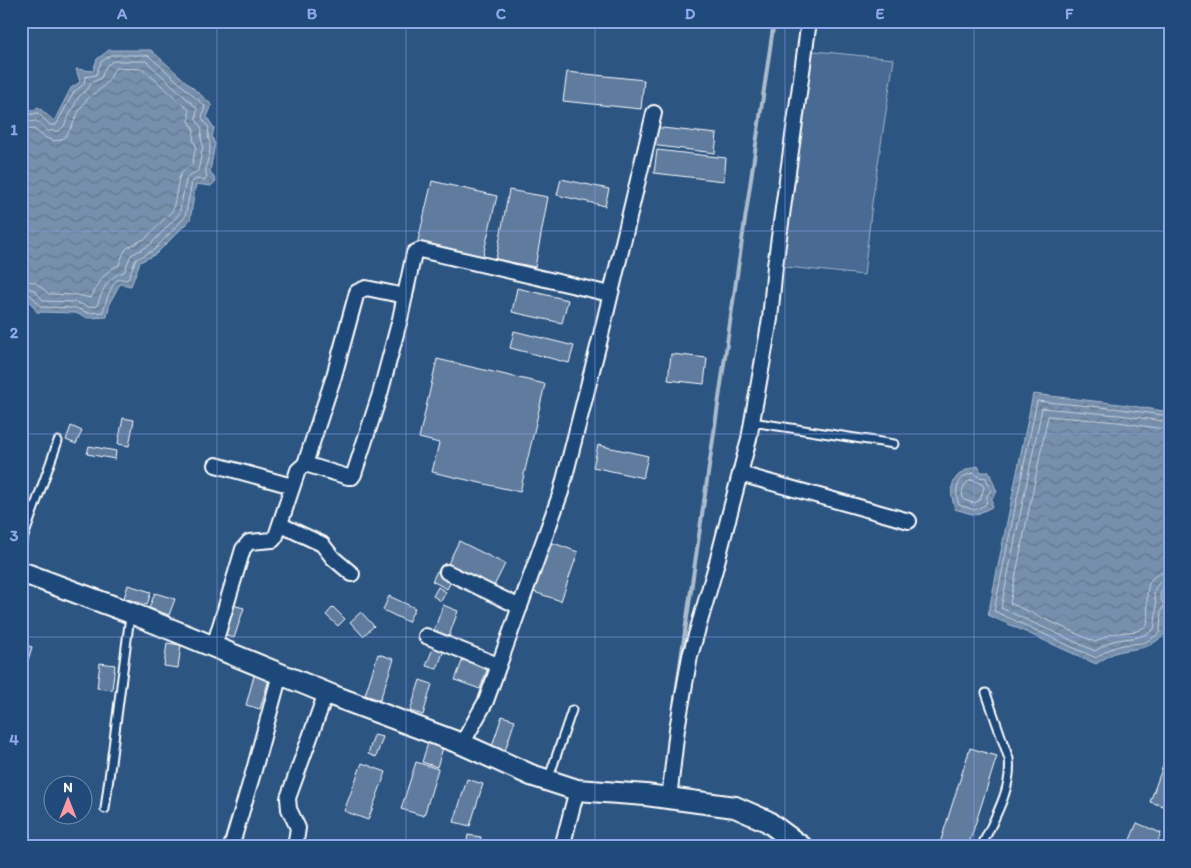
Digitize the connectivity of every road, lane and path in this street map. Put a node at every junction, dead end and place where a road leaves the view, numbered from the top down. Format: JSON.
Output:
{"nodes":[{"id":1,"x":809,"y":21,"type":"edge"},
{"id":2,"x":654,"y":114,"type":"dead end"},
{"id":3,"x":610,"y":294,"type":"junction"},
{"id":4,"x":405,"y":296,"type":"junction"},
{"id":5,"x":752,"y":422,"type":"junction"},
{"id":6,"x":58,"y":442,"type":"dead end"},
{"id":7,"x":894,"y":444,"type":"dead end"},
{"id":8,"x":305,"y":464,"type":"junction"},
{"id":9,"x":216,"y":465,"type":"dead end"},
{"id":10,"x":740,"y":474,"type":"junction"},
{"id":11,"x":292,"y":486,"type":"junction"},
{"id":12,"x":909,"y":521,"type":"dead end"},
{"id":13,"x":281,"y":525,"type":"junction"},
{"id":14,"x":21,"y":545,"type":"edge"},
{"id":15,"x":21,"y":572,"type":"edge"},
{"id":16,"x":447,"y":572,"type":"dead end"},
{"id":17,"x":352,"y":574,"type":"dead end"},
{"id":18,"x":520,"y":607,"type":"junction"},
{"id":19,"x":131,"y":614,"type":"junction"},
{"id":20,"x":426,"y":636,"type":"dead end"},
{"id":21,"x":214,"y":646,"type":"junction"},
{"id":22,"x":498,"y":665,"type":"junction"},
{"id":23,"x":280,"y":674,"type":"junction"},
{"id":24,"x":326,"y":693,"type":"junction"},
{"id":25,"x":986,"y":693,"type":"dead end"},
{"id":26,"x":572,"y":710,"type":"dead end"},
{"id":27,"x":462,"y":744,"type":"junction"},
{"id":28,"x":548,"y":780,"type":"junction"},
{"id":29,"x":577,"y":790,"type":"junction"},
{"id":30,"x":669,"y":798,"type":"junction"},
{"id":31,"x":105,"y":809,"type":"dead end"},
{"id":32,"x":231,"y":847,"type":"edge"},
{"id":33,"x":295,"y":847,"type":"edge"},
{"id":34,"x":562,"y":847,"type":"edge"},
{"id":35,"x":802,"y":847,"type":"edge"},
{"id":36,"x":981,"y":847,"type":"edge"}],
"edges":[{"from":1,"to":5,"type":"street"},
{"from":2,"to":3,"type":"street"},
{"from":3,"to":4,"type":"street"},
{"from":3,"to":18,"type":"street"},
{"from":4,"to":8,"type":"street"},
{"from":4,"to":8,"type":"street"},
{"from":5,"to":7,"type":"lane"},
{"from":5,"to":10,"type":"street"},
{"from":6,"to":14,"type":"lane"},
{"from":8,"to":11,"type":"street"},
{"from":9,"to":11,"type":"street"},
{"from":10,"to":12,"type":"street"},
{"from":10,"to":30,"type":"street"},
{"from":11,"to":13,"type":"street"},
{"from":13,"to":17,"type":"street"},
{"from":13,"to":21,"type":"street"},
{"from":15,"to":19,"type":"main road"},
{"from":16,"to":18,"type":"street"},
{"from":18,"to":22,"type":"street"},
{"from":19,"to":21,"type":"main road"},
{"from":19,"to":31,"type":"lane"},
{"from":20,"to":22,"type":"street"},
{"from":21,"to":23,"type":"main road"},
{"from":22,"to":27,"type":"street"},
{"from":23,"to":24,"type":"main road"},
{"from":23,"to":32,"type":"street"},
{"from":24,"to":27,"type":"main road"},
{"from":24,"to":33,"type":"street"},
{"from":25,"to":36,"type":"lane"},
{"from":26,"to":28,"type":"lane"},
{"from":27,"to":28,"type":"main road"},
{"from":28,"to":29,"type":"main road"},
{"from":29,"to":30,"type":"main road"},
{"from":29,"to":34,"type":"street"},
{"from":30,"to":35,"type":"main road"}]}
